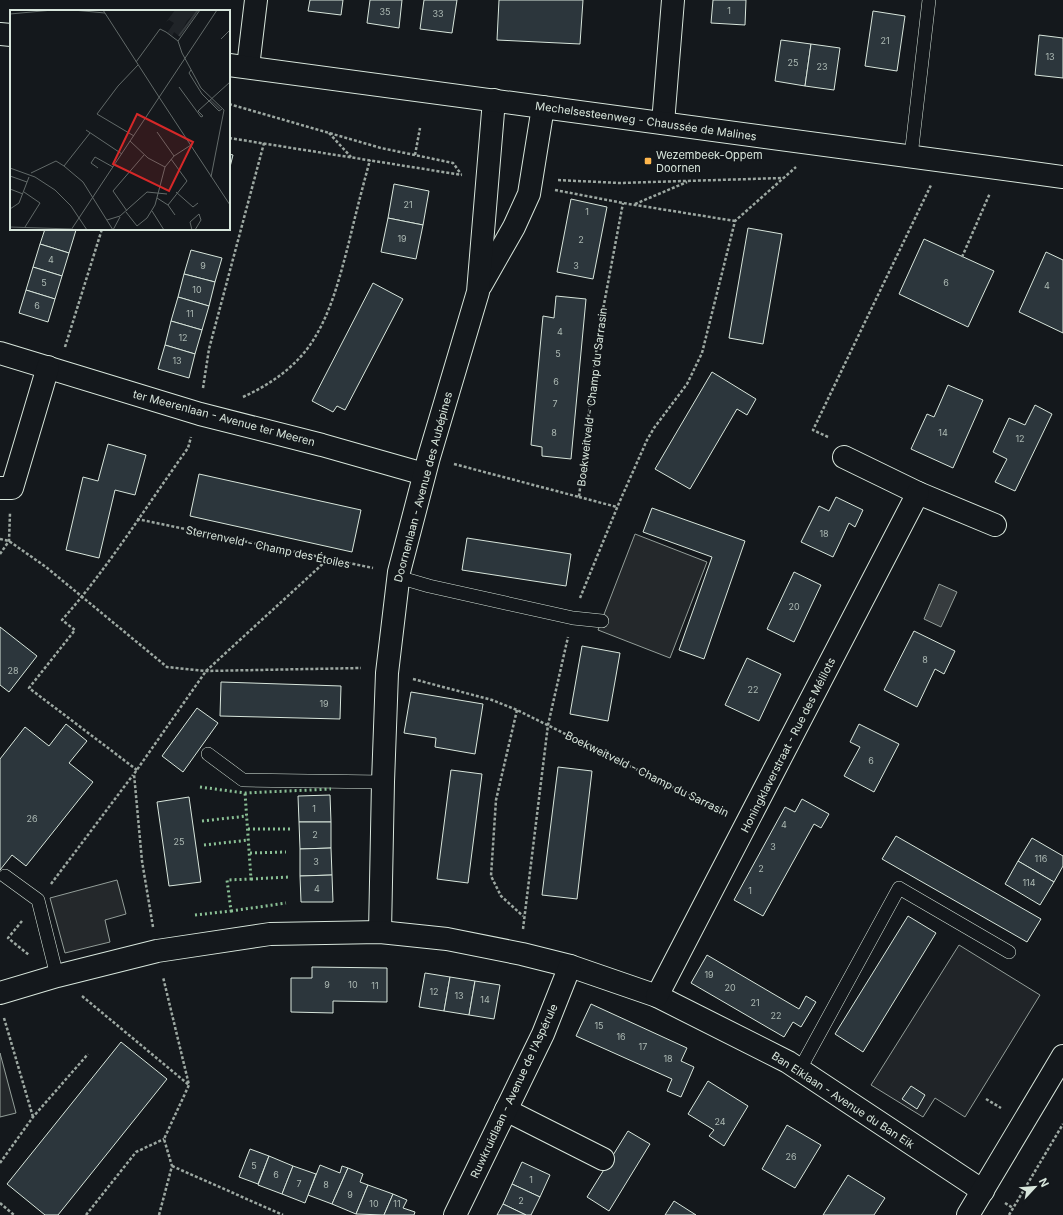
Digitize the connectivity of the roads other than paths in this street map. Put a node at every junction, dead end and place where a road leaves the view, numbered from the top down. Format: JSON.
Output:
{"nodes":[{"id":1,"x":256,"y":0,"type":"edge"},
{"id":2,"x":672,"y":0,"type":"edge"},
{"id":3,"x":929,"y":0,"type":"edge"},
{"id":4,"x":0,"y":34,"type":"edge"},
{"id":5,"x":10,"y":35,"type":"edge"},
{"id":6,"x":238,"y":66,"type":"edge"},
{"id":7,"x":494,"y":100,"type":"junction"},
{"id":8,"x":543,"y":107,"type":"junction"},
{"id":9,"x":662,"y":123,"type":"junction"},
{"id":10,"x":911,"y":156,"type":"junction"},
{"id":11,"x":1063,"y":177,"type":"edge"},
{"id":12,"x":478,"y":292,"type":"junction"},
{"id":13,"x":0,"y":353,"type":"edge"},
{"id":14,"x":53,"y":369,"type":"junction"},
{"id":15,"x":844,"y":457,"type":"road end"},
{"id":16,"x":427,"y":465,"type":"junction"},
{"id":17,"x":6,"y":488,"type":"edge"},
{"id":18,"x":918,"y":493,"type":"junction"},
{"id":19,"x":995,"y":525,"type":"dead end"},
{"id":20,"x":399,"y":575,"type":"junction"},
{"id":21,"x":602,"y":621,"type":"dead end"},
{"id":22,"x":208,"y":754,"type":"dead end"},
{"id":23,"x":383,"y":782,"type":"junction"},
{"id":24,"x":5,"y":876,"type":"dead end"},
{"id":25,"x":380,"y":932,"type":"junction"},
{"id":26,"x":1009,"y":952,"type":"dead end"},
{"id":27,"x":570,"y":966,"type":"junction"},
{"id":28,"x":57,"y":976,"type":"junction"},
{"id":29,"x":658,"y":996,"type":"junction"},
{"id":30,"x":1,"y":1004,"type":"edge"},
{"id":31,"x":1063,"y":1056,"type":"edge"},
{"id":32,"x":800,"y":1069,"type":"junction"},
{"id":33,"x":506,"y":1110,"type":"junction"},
{"id":34,"x":603,"y":1160,"type":"dead end"},
{"id":35,"x":982,"y":1191,"type":"junction"},
{"id":36,"x":455,"y":1215,"type":"edge"},
{"id":37,"x":968,"y":1215,"type":"edge"}],
"edges":[{"from":1,"to":6,"type":"street"},
{"from":2,"to":9,"type":"street"},
{"from":3,"to":10,"type":"lane"},
{"from":4,"to":5,"type":"street"},
{"from":6,"to":7,"type":"street","name":"Mechelsesteenweg - Chaussée de Malines"},
{"from":7,"to":8,"type":"street","name":"Mechelsesteenweg - Chaussée de Malines"},
{"from":7,"to":12,"type":"street","name":"Doornenlaan - Avenue des Aubépines"},
{"from":8,"to":9,"type":"street","name":"Mechelsesteenweg - Chaussée de Malines"},
{"from":8,"to":12,"type":"street","name":"Doornenlaan - Avenue des Aubépines"},
{"from":9,"to":10,"type":"street","name":"Mechelsesteenweg - Chaussée de Malines"},
{"from":10,"to":11,"type":"street","name":"Mechelsesteenweg - Chaussée de Malines"},
{"from":12,"to":16,"type":"street","name":"Doornenlaan - Avenue des Aubépines"},
{"from":13,"to":14,"type":"street","name":"ter Meerenlaan - Avenue ter Meeren"},
{"from":14,"to":16,"type":"street","name":"ter Meerenlaan - Avenue ter Meeren"},
{"from":14,"to":17,"type":"street"},
{"from":15,"to":18,"type":"street"},
{"from":16,"to":20,"type":"street","name":"Doornenlaan - Avenue des Aubépines"},
{"from":18,"to":19,"type":"street"},
{"from":18,"to":29,"type":"street","name":"Honingklaverstraat - Rue des Mélilots"},
{"from":20,"to":21,"type":"lane"},
{"from":20,"to":23,"type":"street","name":"Doornenlaan - Avenue des Aubépines"},
{"from":22,"to":23,"type":"lane"},
{"from":23,"to":25,"type":"street","name":"Doornenlaan - Avenue des Aubépines"},
{"from":24,"to":28,"type":"lane"},
{"from":25,"to":27,"type":"street","name":"Ban Eiklaan - Avenue du Ban Eik"},
{"from":25,"to":28,"type":"street","name":"Ban Eiklaan - Avenue du Ban Eik"},
{"from":26,"to":32,"type":"lane"},
{"from":27,"to":29,"type":"street","name":"Ban Eiklaan - Avenue du Ban Eik"},
{"from":27,"to":33,"type":"street","name":"Ruwkruidlaan - Avenue de l'Aspérule"},
{"from":28,"to":30,"type":"street","name":"Ban Eiklaan - Avenue du Ban Eik"},
{"from":29,"to":32,"type":"street","name":"Ban Eiklaan - Avenue du Ban Eik"},
{"from":31,"to":35,"type":"street"},
{"from":32,"to":35,"type":"street","name":"Ban Eiklaan - Avenue du Ban Eik"},
{"from":33,"to":34,"type":"street"},
{"from":33,"to":36,"type":"street","name":"Ruwkruidlaan - Avenue de l'Aspérule"},
{"from":35,"to":37,"type":"street"}]}
